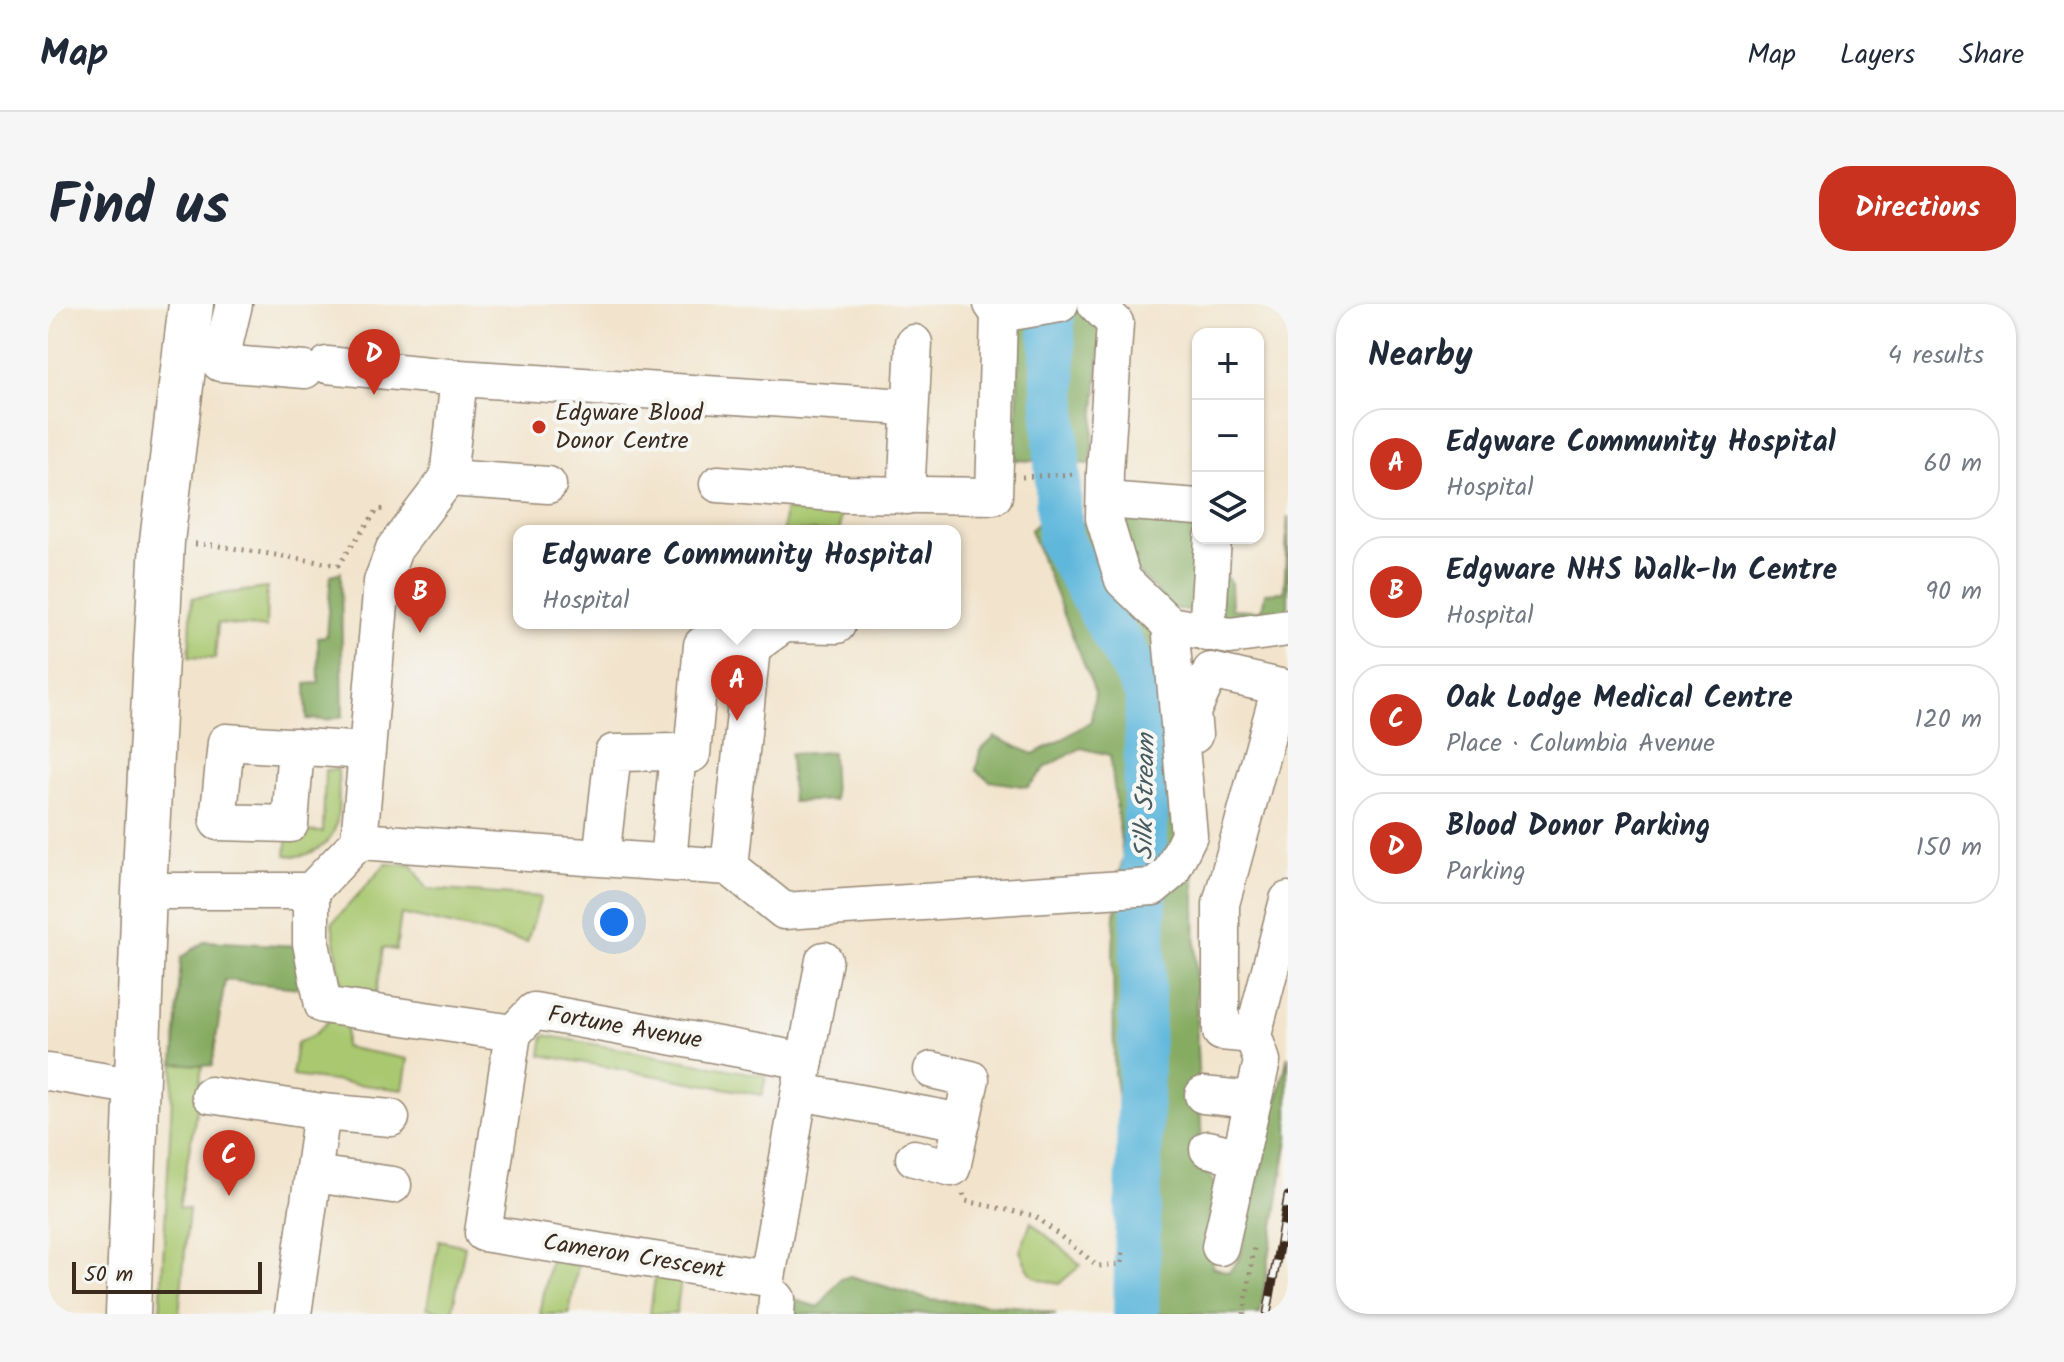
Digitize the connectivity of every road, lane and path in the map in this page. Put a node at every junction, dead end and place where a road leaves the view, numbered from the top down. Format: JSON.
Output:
{"nodes":[{"id":1,"x":191,"y":304,"type":"edge"},
{"id":2,"x":234,"y":304,"type":"edge"},
{"id":3,"x":1096,"y":304,"type":"edge"},
{"id":4,"x":1048,"y":307,"type":"edge"},
{"id":5,"x":996,"y":309,"type":"edge"},
{"id":6,"x":914,"y":343,"type":"dead end"},
{"id":7,"x":459,"y":378,"type":"junction"},
{"id":8,"x":910,"y":409,"type":"junction"},
{"id":9,"x":448,"y":478,"type":"junction"},
{"id":10,"x":994,"y":478,"type":"junction"},
{"id":11,"x":718,"y":484,"type":"dead end"},
{"id":12,"x":548,"y":485,"type":"dead end"},
{"id":13,"x":1105,"y":486,"type":"junction"},
{"id":14,"x":906,"y":496,"type":"junction"},
{"id":15,"x":1192,"y":506,"type":"edge"},
{"id":16,"x":420,"y":515,"type":"junction"},
{"id":17,"x":162,"y":541,"type":"junction"},
{"id":18,"x":1213,"y":544,"type":"edge"},
{"id":19,"x":1170,"y":625,"type":"junction"},
{"id":20,"x":1288,"y":628,"type":"edge"},
{"id":21,"x":777,"y":629,"type":"edge"},
{"id":22,"x":1207,"y":633,"type":"junction"},
{"id":23,"x":752,"y":647,"type":"junction"},
{"id":24,"x":1284,"y":688,"type":"edge"},
{"id":25,"x":296,"y":746,"type":"dead end"},
{"id":26,"x":366,"y":751,"type":"junction"},
{"id":27,"x":678,"y":752,"type":"junction"},
{"id":28,"x":1203,"y":829,"type":"dead end"},
{"id":29,"x":359,"y":841,"type":"junction"},
{"id":30,"x":603,"y":841,"type":"dead end"},
{"id":31,"x":668,"y":862,"type":"junction"},
{"id":32,"x":729,"y":867,"type":"junction"},
{"id":33,"x":144,"y":891,"type":"junction"},
{"id":34,"x":311,"y":891,"type":"junction"},
{"id":35,"x":1288,"y":900,"type":"edge"},
{"id":36,"x":824,"y":960,"type":"dead end"},
{"id":37,"x":513,"y":1033,"type":"junction"},
{"id":38,"x":1253,"y":1035,"type":"junction"},
{"id":39,"x":932,"y":1070,"type":"dead end"},
{"id":40,"x":48,"y":1072,"type":"edge"},
{"id":41,"x":802,"y":1076,"type":"junction"},
{"id":42,"x":137,"y":1087,"type":"junction"},
{"id":43,"x":210,"y":1095,"type":"dead end"},
{"id":44,"x":1203,"y":1095,"type":"dead end"},
{"id":45,"x":1253,"y":1100,"type":"junction"},
{"id":46,"x":322,"y":1112,"type":"junction"},
{"id":47,"x":391,"y":1118,"type":"dead end"},
{"id":48,"x":962,"y":1122,"type":"junction"},
{"id":49,"x":914,"y":1158,"type":"dead end"},
{"id":50,"x":952,"y":1168,"type":"junction"},
{"id":51,"x":313,"y":1174,"type":"junction"},
{"id":52,"x":393,"y":1185,"type":"dead end"},
{"id":53,"x":1220,"y":1247,"type":"dead end"},
{"id":54,"x":1123,"y":1248,"type":"dead end"},
{"id":55,"x":128,"y":1314,"type":"edge"},
{"id":56,"x":293,"y":1314,"type":"edge"}],
"edges":[{"from":1,"to":17,"type":"main road"},
{"from":2,"to":7,"type":"street"},
{"from":3,"to":13,"type":"street"},
{"from":4,"to":5,"type":"street"},
{"from":5,"to":10,"type":"street"},
{"from":6,"to":8,"type":"street"},
{"from":7,"to":8,"type":"street"},
{"from":7,"to":9,"type":"street"},
{"from":8,"to":14,"type":"street"},
{"from":9,"to":12,"type":"street"},
{"from":9,"to":16,"type":"street"},
{"from":10,"to":13,"type":"path"},
{"from":10,"to":14,"type":"street"},
{"from":11,"to":14,"type":"street"},
{"from":13,"to":15,"type":"street"},
{"from":13,"to":19,"type":"street"},
{"from":16,"to":17,"type":"path"},
{"from":16,"to":26,"type":"street"},
{"from":17,"to":33,"type":"main road"},
{"from":18,"to":22,"type":"street"},
{"from":19,"to":22,"type":"street"},
{"from":19,"to":32,"type":"street"},
{"from":20,"to":22,"type":"street"},
{"from":21,"to":23,"type":"street"},
{"from":23,"to":27,"type":"street"},
{"from":23,"to":32,"type":"street"},
{"from":24,"to":28,"type":"street"},
{"from":24,"to":38,"type":"street"},
{"from":25,"to":26,"type":"street"},
{"from":26,"to":29,"type":"street"},
{"from":27,"to":30,"type":"street"},
{"from":27,"to":31,"type":"street"},
{"from":29,"to":31,"type":"street"},
{"from":29,"to":34,"type":"street"},
{"from":31,"to":32,"type":"street"},
{"from":33,"to":34,"type":"street"},
{"from":33,"to":42,"type":"main road"},
{"from":34,"to":37,"type":"street","name":"Fortune Avenue"},
{"from":35,"to":38,"type":"street"},
{"from":36,"to":41,"type":"street"},
{"from":37,"to":41,"type":"street","name":"Fortune Avenue"},
{"from":37,"to":41,"type":"street","name":"Cameron Crescent"},
{"from":38,"to":45,"type":"street"},
{"from":39,"to":48,"type":"street"},
{"from":40,"to":42,"type":"street"},
{"from":41,"to":48,"type":"street"},
{"from":42,"to":55,"type":"main road"},
{"from":43,"to":46,"type":"street"},
{"from":44,"to":45,"type":"street"},
{"from":45,"to":53,"type":"street"},
{"from":46,"to":47,"type":"street"},
{"from":46,"to":51,"type":"street"},
{"from":48,"to":50,"type":"street"},
{"from":49,"to":50,"type":"street"},
{"from":50,"to":54,"type":"path"},
{"from":51,"to":52,"type":"street"},
{"from":51,"to":56,"type":"street"}]}
